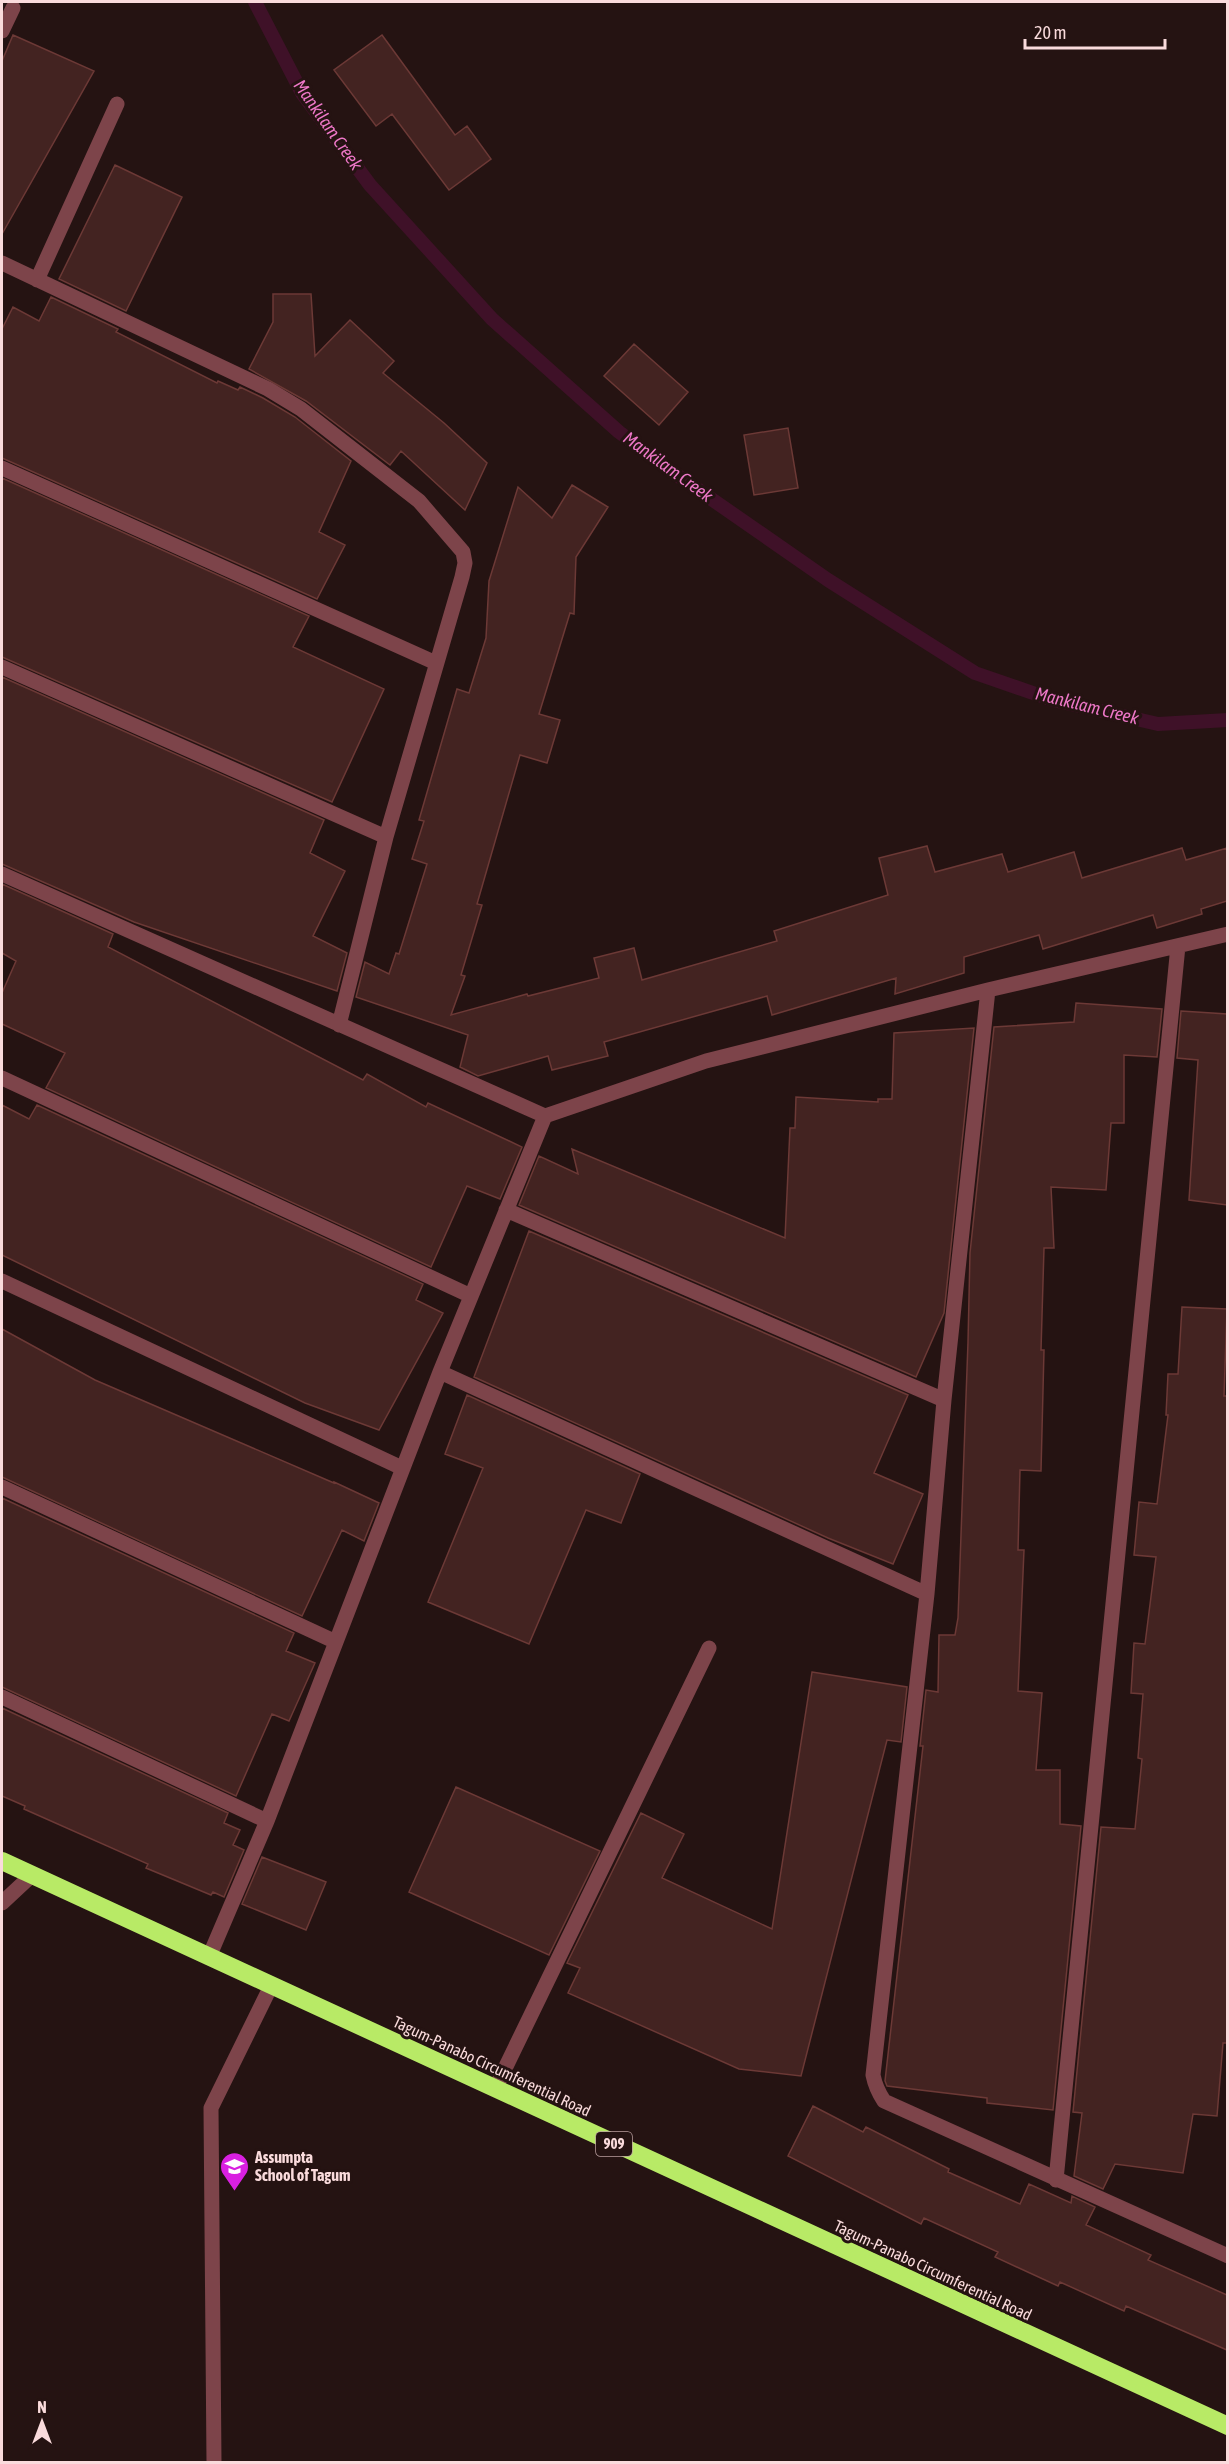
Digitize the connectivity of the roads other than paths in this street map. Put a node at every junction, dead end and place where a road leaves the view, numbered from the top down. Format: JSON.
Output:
{"nodes":[{"id":1,"x":13,"y":8,"type":"dead end"},
{"id":2,"x":2,"y":31,"type":"edge"},
{"id":3,"x":117,"y":104,"type":"dead end"},
{"id":4,"x":2,"y":262,"type":"edge"},
{"id":5,"x":37,"y":280,"type":"junction"},
{"id":6,"x":2,"y":468,"type":"edge"},
{"id":7,"x":436,"y":663,"type":"junction"},
{"id":8,"x":2,"y":667,"type":"edge"},
{"id":9,"x":386,"y":837,"type":"junction"},
{"id":10,"x":2,"y":874,"type":"edge"},
{"id":11,"x":1227,"y":934,"type":"edge"},
{"id":12,"x":1178,"y":946,"type":"junction"},
{"id":13,"x":988,"y":990,"type":"junction"},
{"id":14,"x":339,"y":1025,"type":"junction"},
{"id":15,"x":2,"y":1078,"type":"edge"},
{"id":16,"x":545,"y":1116,"type":"junction"},
{"id":17,"x":506,"y":1210,"type":"junction"},
{"id":18,"x":2,"y":1281,"type":"edge"},
{"id":19,"x":471,"y":1296,"type":"junction"},
{"id":20,"x":440,"y":1372,"type":"junction"},
{"id":21,"x":944,"y":1400,"type":"junction"},
{"id":22,"x":402,"y":1468,"type":"junction"},
{"id":23,"x":2,"y":1486,"type":"edge"},
{"id":24,"x":927,"y":1594,"type":"junction"},
{"id":25,"x":336,"y":1642,"type":"junction"},
{"id":26,"x":709,"y":1648,"type":"dead end"},
{"id":27,"x":2,"y":1697,"type":"edge"},
{"id":28,"x":267,"y":1821,"type":"junction"},
{"id":29,"x":2,"y":1861,"type":"edge"},
{"id":30,"x":32,"y":1875,"type":"junction"},
{"id":31,"x":2,"y":1903,"type":"edge"},
{"id":32,"x":209,"y":1957,"type":"junction"},
{"id":33,"x":271,"y":1986,"type":"junction"},
{"id":34,"x":495,"y":2089,"type":"junction"},
{"id":35,"x":1056,"y":2180,"type":"junction"},
{"id":36,"x":1227,"y":2256,"type":"edge"},
{"id":37,"x":1227,"y":2426,"type":"edge"},
{"id":38,"x":214,"y":2463,"type":"edge"}],
"edges":[{"from":1,"to":2,"type":"street"},
{"from":3,"to":5,"type":"street"},
{"from":4,"to":5,"type":"street"},
{"from":5,"to":7,"type":"street"},
{"from":6,"to":7,"type":"street"},
{"from":7,"to":9,"type":"street"},
{"from":8,"to":9,"type":"street"},
{"from":9,"to":14,"type":"street"},
{"from":10,"to":14,"type":"street"},
{"from":11,"to":12,"type":"street"},
{"from":12,"to":13,"type":"street"},
{"from":12,"to":35,"type":"street"},
{"from":13,"to":16,"type":"street"},
{"from":13,"to":21,"type":"street"},
{"from":14,"to":16,"type":"street"},
{"from":15,"to":19,"type":"street"},
{"from":16,"to":17,"type":"street"},
{"from":17,"to":19,"type":"street"},
{"from":17,"to":21,"type":"street"},
{"from":18,"to":22,"type":"street"},
{"from":19,"to":20,"type":"street"},
{"from":20,"to":22,"type":"street"},
{"from":20,"to":24,"type":"street"},
{"from":21,"to":24,"type":"street"},
{"from":22,"to":25,"type":"street"},
{"from":23,"to":25,"type":"street"},
{"from":24,"to":35,"type":"street"},
{"from":25,"to":28,"type":"street"},
{"from":26,"to":34,"type":"street"},
{"from":27,"to":28,"type":"street"},
{"from":28,"to":32,"type":"street"},
{"from":29,"to":30,"type":"highway","name":"Tagum-Panabo Circumferential Road","number":"909"},
{"from":30,"to":31,"type":"street"},
{"from":30,"to":32,"type":"highway","name":"Tagum-Panabo Circumferential Road","number":"909"},
{"from":32,"to":33,"type":"highway","name":"Tagum-Panabo Circumferential Road","number":"909"},
{"from":33,"to":34,"type":"highway","name":"Tagum-Panabo Circumferential Road","number":"909"},
{"from":33,"to":38,"type":"street"},
{"from":34,"to":37,"type":"highway","name":"Tagum-Panabo Circumferential Road","number":"909"},
{"from":35,"to":36,"type":"street"}]}
